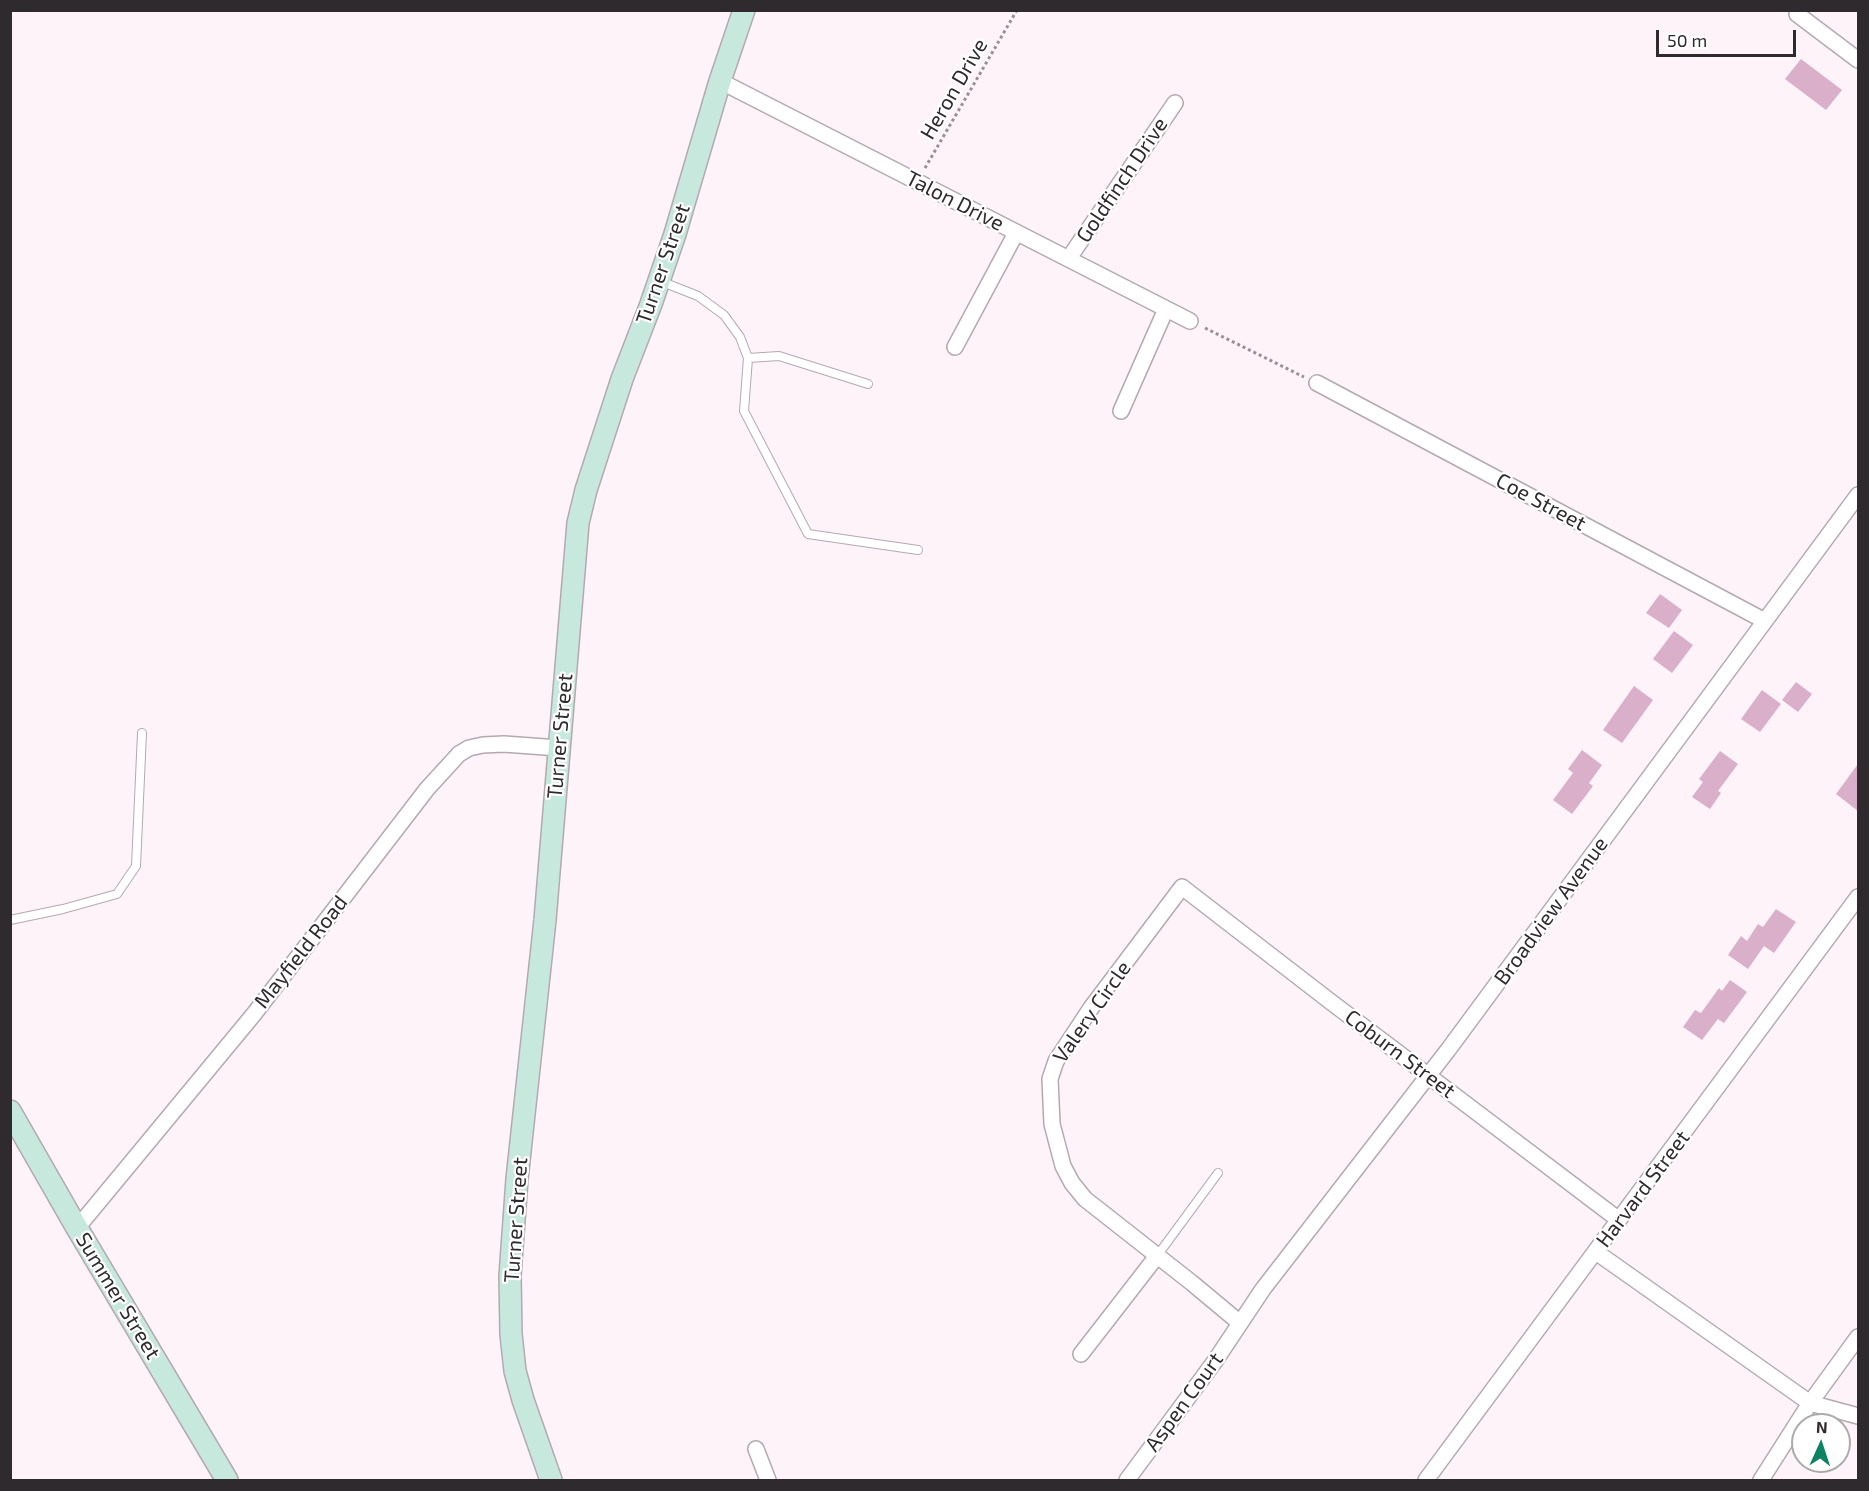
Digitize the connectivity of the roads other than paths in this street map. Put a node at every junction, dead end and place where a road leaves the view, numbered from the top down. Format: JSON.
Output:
{"nodes":[{"id":1,"x":744,"y":10,"type":"edge"},
{"id":2,"x":1797,"y":14,"type":"dead end"},
{"id":3,"x":1858,"y":60,"type":"edge"},
{"id":4,"x":720,"y":81,"type":"junction"},
{"id":5,"x":1175,"y":103,"type":"dead end"},
{"id":6,"x":1016,"y":233,"type":"junction"},
{"id":7,"x":1069,"y":258,"type":"junction"},
{"id":8,"x":659,"y":280,"type":"junction"},
{"id":9,"x":1166,"y":309,"type":"junction"},
{"id":10,"x":1190,"y":321,"type":"road end"},
{"id":11,"x":955,"y":347,"type":"dead end"},
{"id":12,"x":748,"y":358,"type":"junction"},
{"id":13,"x":1317,"y":383,"type":"road end"},
{"id":14,"x":868,"y":384,"type":"dead end"},
{"id":15,"x":1121,"y":411,"type":"dead end"},
{"id":16,"x":1858,"y":495,"type":"edge"},
{"id":17,"x":918,"y":550,"type":"dead end"},
{"id":18,"x":1765,"y":621,"type":"junction"},
{"id":19,"x":142,"y":733,"type":"dead end"},
{"id":20,"x":559,"y":748,"type":"junction"},
{"id":21,"x":1182,"y":887,"type":"joint"},
{"id":22,"x":1858,"y":897,"type":"edge"},
{"id":23,"x":10,"y":920,"type":"edge"},
{"id":24,"x":1428,"y":1075,"type":"junction"},
{"id":25,"x":10,"y":1111,"type":"edge"},
{"id":26,"x":1218,"y":1173,"type":"dead end"},
{"id":27,"x":1619,"y":1220,"type":"junction"},
{"id":28,"x":77,"y":1228,"type":"junction"},
{"id":29,"x":1596,"y":1252,"type":"junction"},
{"id":30,"x":1157,"y":1256,"type":"junction"},
{"id":31,"x":1240,"y":1323,"type":"junction"},
{"id":32,"x":1858,"y":1337,"type":"edge"},
{"id":33,"x":1081,"y":1354,"type":"dead end"},
{"id":34,"x":1810,"y":1403,"type":"junction"},
{"id":35,"x":1858,"y":1416,"type":"edge"},
{"id":36,"x":756,"y":1449,"type":"dead end"},
{"id":37,"x":227,"y":1480,"type":"edge"},
{"id":38,"x":551,"y":1480,"type":"edge"},
{"id":39,"x":768,"y":1480,"type":"edge"},
{"id":40,"x":1127,"y":1480,"type":"edge"},
{"id":41,"x":1426,"y":1480,"type":"edge"},
{"id":42,"x":1761,"y":1480,"type":"edge"}],
"edges":[{"from":1,"to":4,"type":"main road","name":"Turner Street"},
{"from":2,"to":3,"type":"street"},
{"from":4,"to":6,"type":"street","name":"Talon Drive"},
{"from":4,"to":8,"type":"main road","name":"Turner Street"},
{"from":5,"to":7,"type":"street","name":"Goldfinch Drive"},
{"from":6,"to":7,"type":"street","name":"Talon Drive"},
{"from":6,"to":11,"type":"street"},
{"from":7,"to":9,"type":"street","name":"Talon Drive"},
{"from":8,"to":12,"type":"lane"},
{"from":8,"to":20,"type":"main road","name":"Turner Street"},
{"from":9,"to":10,"type":"street","name":"Talon Drive"},
{"from":9,"to":15,"type":"street"},
{"from":12,"to":14,"type":"lane"},
{"from":12,"to":17,"type":"lane"},
{"from":13,"to":18,"type":"street","name":"Coe Street"},
{"from":16,"to":18,"type":"street","name":"Broadview Avenue"},
{"from":18,"to":24,"type":"street","name":"Broadview Avenue"},
{"from":19,"to":23,"type":"lane"},
{"from":20,"to":28,"type":"street","name":"Mayfield Road"},
{"from":20,"to":38,"type":"main road","name":"Turner Street"},
{"from":21,"to":24,"type":"street","name":"Coburn Street"},
{"from":21,"to":30,"type":"street","name":"Valery Circle"},
{"from":22,"to":27,"type":"street","name":"Harvard Street"},
{"from":24,"to":27,"type":"street","name":"Coburn Street"},
{"from":24,"to":31,"type":"street","name":"Broadview Avenue"},
{"from":25,"to":28,"type":"main road","name":"Summer Street"},
{"from":26,"to":30,"type":"lane"},
{"from":27,"to":29,"type":"street","name":"Harvard Street"},
{"from":28,"to":37,"type":"main road","name":"Summer Street"},
{"from":29,"to":34,"type":"street"},
{"from":29,"to":41,"type":"street","name":"Harvard Street"},
{"from":30,"to":31,"type":"street","name":"Valery Circle"},
{"from":30,"to":33,"type":"street"},
{"from":31,"to":40,"type":"street","name":"Aspen Court"},
{"from":32,"to":34,"type":"street"},
{"from":34,"to":35,"type":"street"},
{"from":34,"to":42,"type":"street"},
{"from":36,"to":39,"type":"street"}]}
